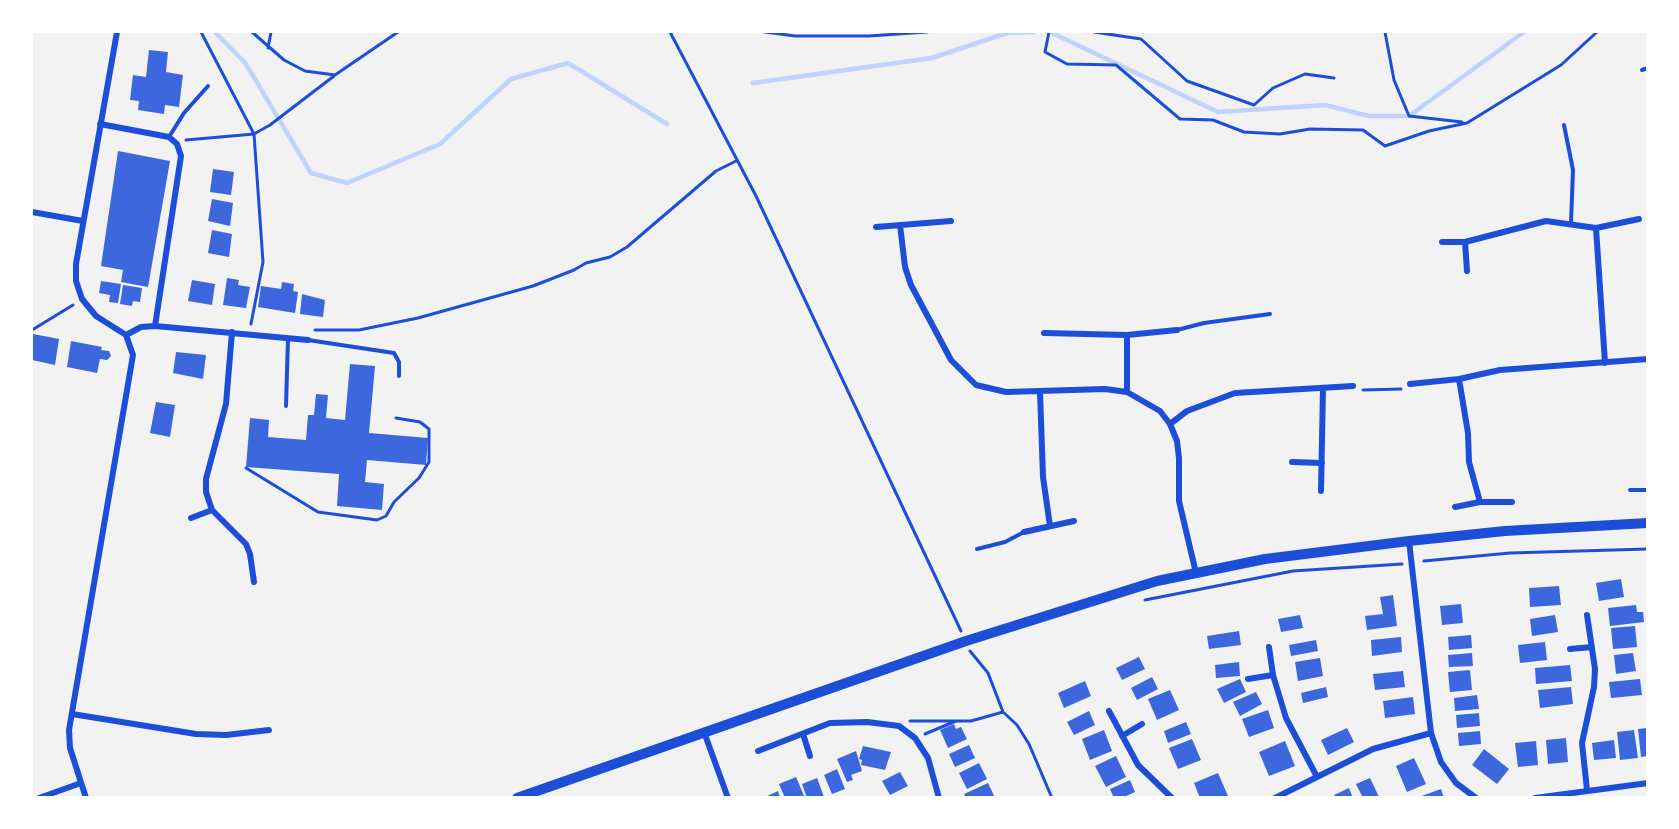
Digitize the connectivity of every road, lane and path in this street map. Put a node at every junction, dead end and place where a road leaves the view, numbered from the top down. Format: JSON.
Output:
{"nodes":[{"id":1,"x":117,"y":32,"type":"edge"},
{"id":2,"x":201,"y":32,"type":"edge"},
{"id":3,"x":252,"y":32,"type":"edge"},
{"id":4,"x":271,"y":32,"type":"edge"},
{"id":5,"x":398,"y":32,"type":"edge"},
{"id":6,"x":669,"y":32,"type":"edge"},
{"id":7,"x":765,"y":32,"type":"edge"},
{"id":8,"x":927,"y":32,"type":"edge"},
{"id":9,"x":1049,"y":32,"type":"edge"},
{"id":10,"x":1094,"y":32,"type":"edge"},
{"id":11,"x":1385,"y":32,"type":"edge"},
{"id":12,"x":1597,"y":32,"type":"edge"},
{"id":13,"x":268,"y":48,"type":"junction"},
{"id":14,"x":335,"y":75,"type":"junction"},
{"id":15,"x":1334,"y":78,"type":"dead end"},
{"id":16,"x":208,"y":86,"type":"dead end"},
{"id":17,"x":1467,"y":123,"type":"junction"},
{"id":18,"x":100,"y":124,"type":"junction"},
{"id":19,"x":1564,"y":125,"type":"dead end"},
{"id":20,"x":254,"y":134,"type":"junction"},
{"id":21,"x":169,"y":137,"type":"junction"},
{"id":22,"x":184,"y":141,"type":"dead end"},
{"id":23,"x":736,"y":161,"type":"junction"},
{"id":24,"x":32,"y":212,"type":"edge"},
{"id":25,"x":1639,"y":219,"type":"dead end"},
{"id":26,"x":83,"y":221,"type":"junction"},
{"id":27,"x":951,"y":221,"type":"dead end"},
{"id":28,"x":1571,"y":223,"type":"junction"},
{"id":29,"x":900,"y":225,"type":"junction"},
{"id":30,"x":876,"y":227,"type":"dead end"},
{"id":31,"x":1596,"y":228,"type":"junction"},
{"id":32,"x":1442,"y":242,"type":"dead end"},
{"id":33,"x":1465,"y":242,"type":"junction"},
{"id":34,"x":1467,"y":271,"type":"dead end"},
{"id":35,"x":74,"y":304,"type":"dead end"},
{"id":36,"x":1270,"y":314,"type":"dead end"},
{"id":37,"x":155,"y":326,"type":"junction"},
{"id":38,"x":32,"y":330,"type":"edge"},
{"id":39,"x":1177,"y":330,"type":"joint"},
{"id":40,"x":232,"y":332,"type":"junction"},
{"id":41,"x":1044,"y":333,"type":"dead end"},
{"id":42,"x":249,"y":334,"type":"junction"},
{"id":43,"x":126,"y":335,"type":"junction"},
{"id":44,"x":1127,"y":335,"type":"junction"},
{"id":45,"x":288,"y":337,"type":"junction"},
{"id":46,"x":308,"y":340,"type":"junction"},
{"id":47,"x":1647,"y":359,"type":"edge"},
{"id":48,"x":1605,"y":363,"type":"junction"},
{"id":49,"x":399,"y":376,"type":"dead end"},
{"id":50,"x":1459,"y":379,"type":"junction"},
{"id":51,"x":1410,"y":384,"type":"joint"},
{"id":52,"x":1353,"y":386,"type":"joint"},
{"id":53,"x":1323,"y":388,"type":"junction"},
{"id":54,"x":1040,"y":392,"type":"junction"},
{"id":55,"x":1127,"y":392,"type":"junction"},
{"id":56,"x":286,"y":406,"type":"dead end"},
{"id":57,"x":396,"y":418,"type":"dead end"},
{"id":58,"x":1170,"y":424,"type":"junction"},
{"id":59,"x":1292,"y":462,"type":"dead end"},
{"id":60,"x":1322,"y":463,"type":"junction"},
{"id":61,"x":246,"y":468,"type":"dead end"},
{"id":62,"x":1630,"y":490,"type":"dead end"},
{"id":63,"x":1647,"y":490,"type":"edge"},
{"id":64,"x":1321,"y":491,"type":"dead end"},
{"id":65,"x":1480,"y":502,"type":"junction"},
{"id":66,"x":1512,"y":502,"type":"dead end"},
{"id":67,"x":1455,"y":507,"type":"dead end"},
{"id":68,"x":212,"y":510,"type":"junction"},
{"id":69,"x":191,"y":518,"type":"dead end"},
{"id":70,"x":1074,"y":521,"type":"dead end"},
{"id":71,"x":1647,"y":524,"type":"edge"},
{"id":72,"x":1050,"y":526,"type":"junction"},
{"id":73,"x":1024,"y":532,"type":"joint"},
{"id":74,"x":1409,"y":541,"type":"junction"},
{"id":75,"x":977,"y":549,"type":"dead end"},
{"id":76,"x":1647,"y":549,"type":"edge"},
{"id":77,"x":1424,"y":561,"type":"dead end"},
{"id":78,"x":1402,"y":564,"type":"dead end"},
{"id":79,"x":1196,"y":573,"type":"junction"},
{"id":80,"x":254,"y":582,"type":"dead end"},
{"id":81,"x":1141,"y":601,"type":"dead end"},
{"id":82,"x":1587,"y":615,"type":"dead end"},
{"id":83,"x":966,"y":641,"type":"junction"},
{"id":84,"x":1592,"y":646,"type":"junction"},
{"id":85,"x":1269,"y":647,"type":"dead end"},
{"id":86,"x":1570,"y":649,"type":"dead end"},
{"id":87,"x":980,"y":651,"type":"dead end"},
{"id":88,"x":971,"y":654,"type":"junction"},
{"id":89,"x":1273,"y":675,"type":"junction"},
{"id":90,"x":1248,"y":679,"type":"dead end"},
{"id":91,"x":1109,"y":711,"type":"dead end"},
{"id":92,"x":1003,"y":712,"type":"junction"},
{"id":93,"x":72,"y":714,"type":"junction"},
{"id":94,"x":903,"y":721,"type":"dead end"},
{"id":95,"x":956,"y":721,"type":"junction"},
{"id":96,"x":1142,"y":724,"type":"dead end"},
{"id":97,"x":268,"y":730,"type":"dead end"},
{"id":98,"x":704,"y":732,"type":"junction"},
{"id":99,"x":1431,"y":733,"type":"junction"},
{"id":100,"x":803,"y":734,"type":"junction"},
{"id":101,"x":1122,"y":736,"type":"junction"},
{"id":102,"x":915,"y":738,"type":"junction"},
{"id":103,"x":758,"y":751,"type":"dead end"},
{"id":104,"x":810,"y":756,"type":"dead end"},
{"id":105,"x":1316,"y":775,"type":"junction"},
{"id":106,"x":81,"y":783,"type":"junction"},
{"id":107,"x":1647,"y":783,"type":"edge"},
{"id":108,"x":1587,"y":790,"type":"junction"},
{"id":109,"x":39,"y":798,"type":"edge"},
{"id":110,"x":86,"y":798,"type":"edge"},
{"id":111,"x":517,"y":798,"type":"edge"},
{"id":112,"x":728,"y":798,"type":"edge"},
{"id":113,"x":939,"y":798,"type":"edge"},
{"id":114,"x":1052,"y":798,"type":"edge"},
{"id":115,"x":1172,"y":798,"type":"edge"},
{"id":116,"x":1275,"y":798,"type":"edge"},
{"id":117,"x":1476,"y":798,"type":"edge"},
{"id":118,"x":1535,"y":798,"type":"edge"}],
"edges":[{"from":1,"to":18,"type":"street"},
{"from":2,"to":20,"type":"path"},
{"from":3,"to":13,"type":"path"},
{"from":4,"to":13,"type":"path"},
{"from":5,"to":14,"type":"path"},
{"from":6,"to":23,"type":"path"},
{"from":7,"to":8,"type":"path"},
{"from":9,"to":17,"type":"path"},
{"from":10,"to":15,"type":"path"},
{"from":11,"to":17,"type":"path"},
{"from":12,"to":17,"type":"path"},
{"from":13,"to":14,"type":"path"},
{"from":14,"to":20,"type":"path"},
{"from":16,"to":21,"type":"lane"},
{"from":18,"to":21,"type":"street"},
{"from":18,"to":26,"type":"street"},
{"from":19,"to":28,"type":"lane"},
{"from":20,"to":22,"type":"path"},
{"from":20,"to":42,"type":"path"},
{"from":21,"to":37,"type":"street"},
{"from":23,"to":46,"type":"path"},
{"from":23,"to":83,"type":"path"},
{"from":24,"to":26,"type":"street"},
{"from":25,"to":31,"type":"street"},
{"from":26,"to":43,"type":"street"},
{"from":27,"to":29,"type":"street"},
{"from":28,"to":31,"type":"street"},
{"from":28,"to":33,"type":"street"},
{"from":29,"to":30,"type":"street"},
{"from":29,"to":54,"type":"street"},
{"from":31,"to":48,"type":"street"},
{"from":32,"to":33,"type":"street"},
{"from":33,"to":34,"type":"street"},
{"from":35,"to":38,"type":"path"},
{"from":36,"to":39,"type":"lane"},
{"from":37,"to":40,"type":"street"},
{"from":37,"to":43,"type":"street"},
{"from":39,"to":44,"type":"street"},
{"from":40,"to":42,"type":"street"},
{"from":40,"to":68,"type":"street"},
{"from":41,"to":44,"type":"street"},
{"from":42,"to":45,"type":"street"},
{"from":43,"to":93,"type":"street"},
{"from":44,"to":55,"type":"street"},
{"from":45,"to":46,"type":"street"},
{"from":45,"to":56,"type":"lane"},
{"from":46,"to":49,"type":"lane"},
{"from":47,"to":48,"type":"street"},
{"from":48,"to":50,"type":"street"},
{"from":50,"to":51,"type":"street"},
{"from":50,"to":65,"type":"street"},
{"from":51,"to":52,"type":"path"},
{"from":52,"to":53,"type":"street"},
{"from":53,"to":58,"type":"street"},
{"from":53,"to":60,"type":"street"},
{"from":54,"to":55,"type":"street"},
{"from":54,"to":72,"type":"street"},
{"from":55,"to":58,"type":"street"},
{"from":57,"to":61,"type":"path"},
{"from":58,"to":79,"type":"street"},
{"from":59,"to":60,"type":"street"},
{"from":60,"to":64,"type":"street"},
{"from":62,"to":63,"type":"lane"},
{"from":65,"to":66,"type":"street"},
{"from":65,"to":67,"type":"street"},
{"from":68,"to":69,"type":"street"},
{"from":68,"to":80,"type":"street"},
{"from":70,"to":72,"type":"street"},
{"from":71,"to":74,"type":"street"},
{"from":72,"to":73,"type":"street"},
{"from":73,"to":75,"type":"lane"},
{"from":74,"to":79,"type":"street"},
{"from":74,"to":99,"type":"street"},
{"from":76,"to":77,"type":"path"},
{"from":78,"to":81,"type":"path"},
{"from":79,"to":83,"type":"street"},
{"from":82,"to":84,"type":"street"},
{"from":83,"to":88,"type":"path"},
{"from":83,"to":98,"type":"street"},
{"from":84,"to":86,"type":"street"},
{"from":84,"to":108,"type":"street"},
{"from":85,"to":89,"type":"street"},
{"from":87,"to":88,"type":"path"},
{"from":88,"to":92,"type":"path"},
{"from":89,"to":90,"type":"street"},
{"from":89,"to":105,"type":"street"},
{"from":91,"to":101,"type":"street"},
{"from":92,"to":95,"type":"path"},
{"from":92,"to":114,"type":"path"},
{"from":93,"to":97,"type":"street"},
{"from":93,"to":106,"type":"street"},
{"from":94,"to":95,"type":"path"},
{"from":95,"to":102,"type":"path"},
{"from":96,"to":101,"type":"street"},
{"from":98,"to":111,"type":"street"},
{"from":98,"to":112,"type":"street"},
{"from":99,"to":105,"type":"street"},
{"from":99,"to":117,"type":"street"},
{"from":100,"to":102,"type":"street"},
{"from":100,"to":103,"type":"street"},
{"from":100,"to":104,"type":"street"},
{"from":101,"to":115,"type":"street"},
{"from":102,"to":113,"type":"street"},
{"from":105,"to":116,"type":"street"},
{"from":106,"to":109,"type":"street"},
{"from":106,"to":110,"type":"street"},
{"from":107,"to":108,"type":"street"},
{"from":108,"to":118,"type":"street"}]}
